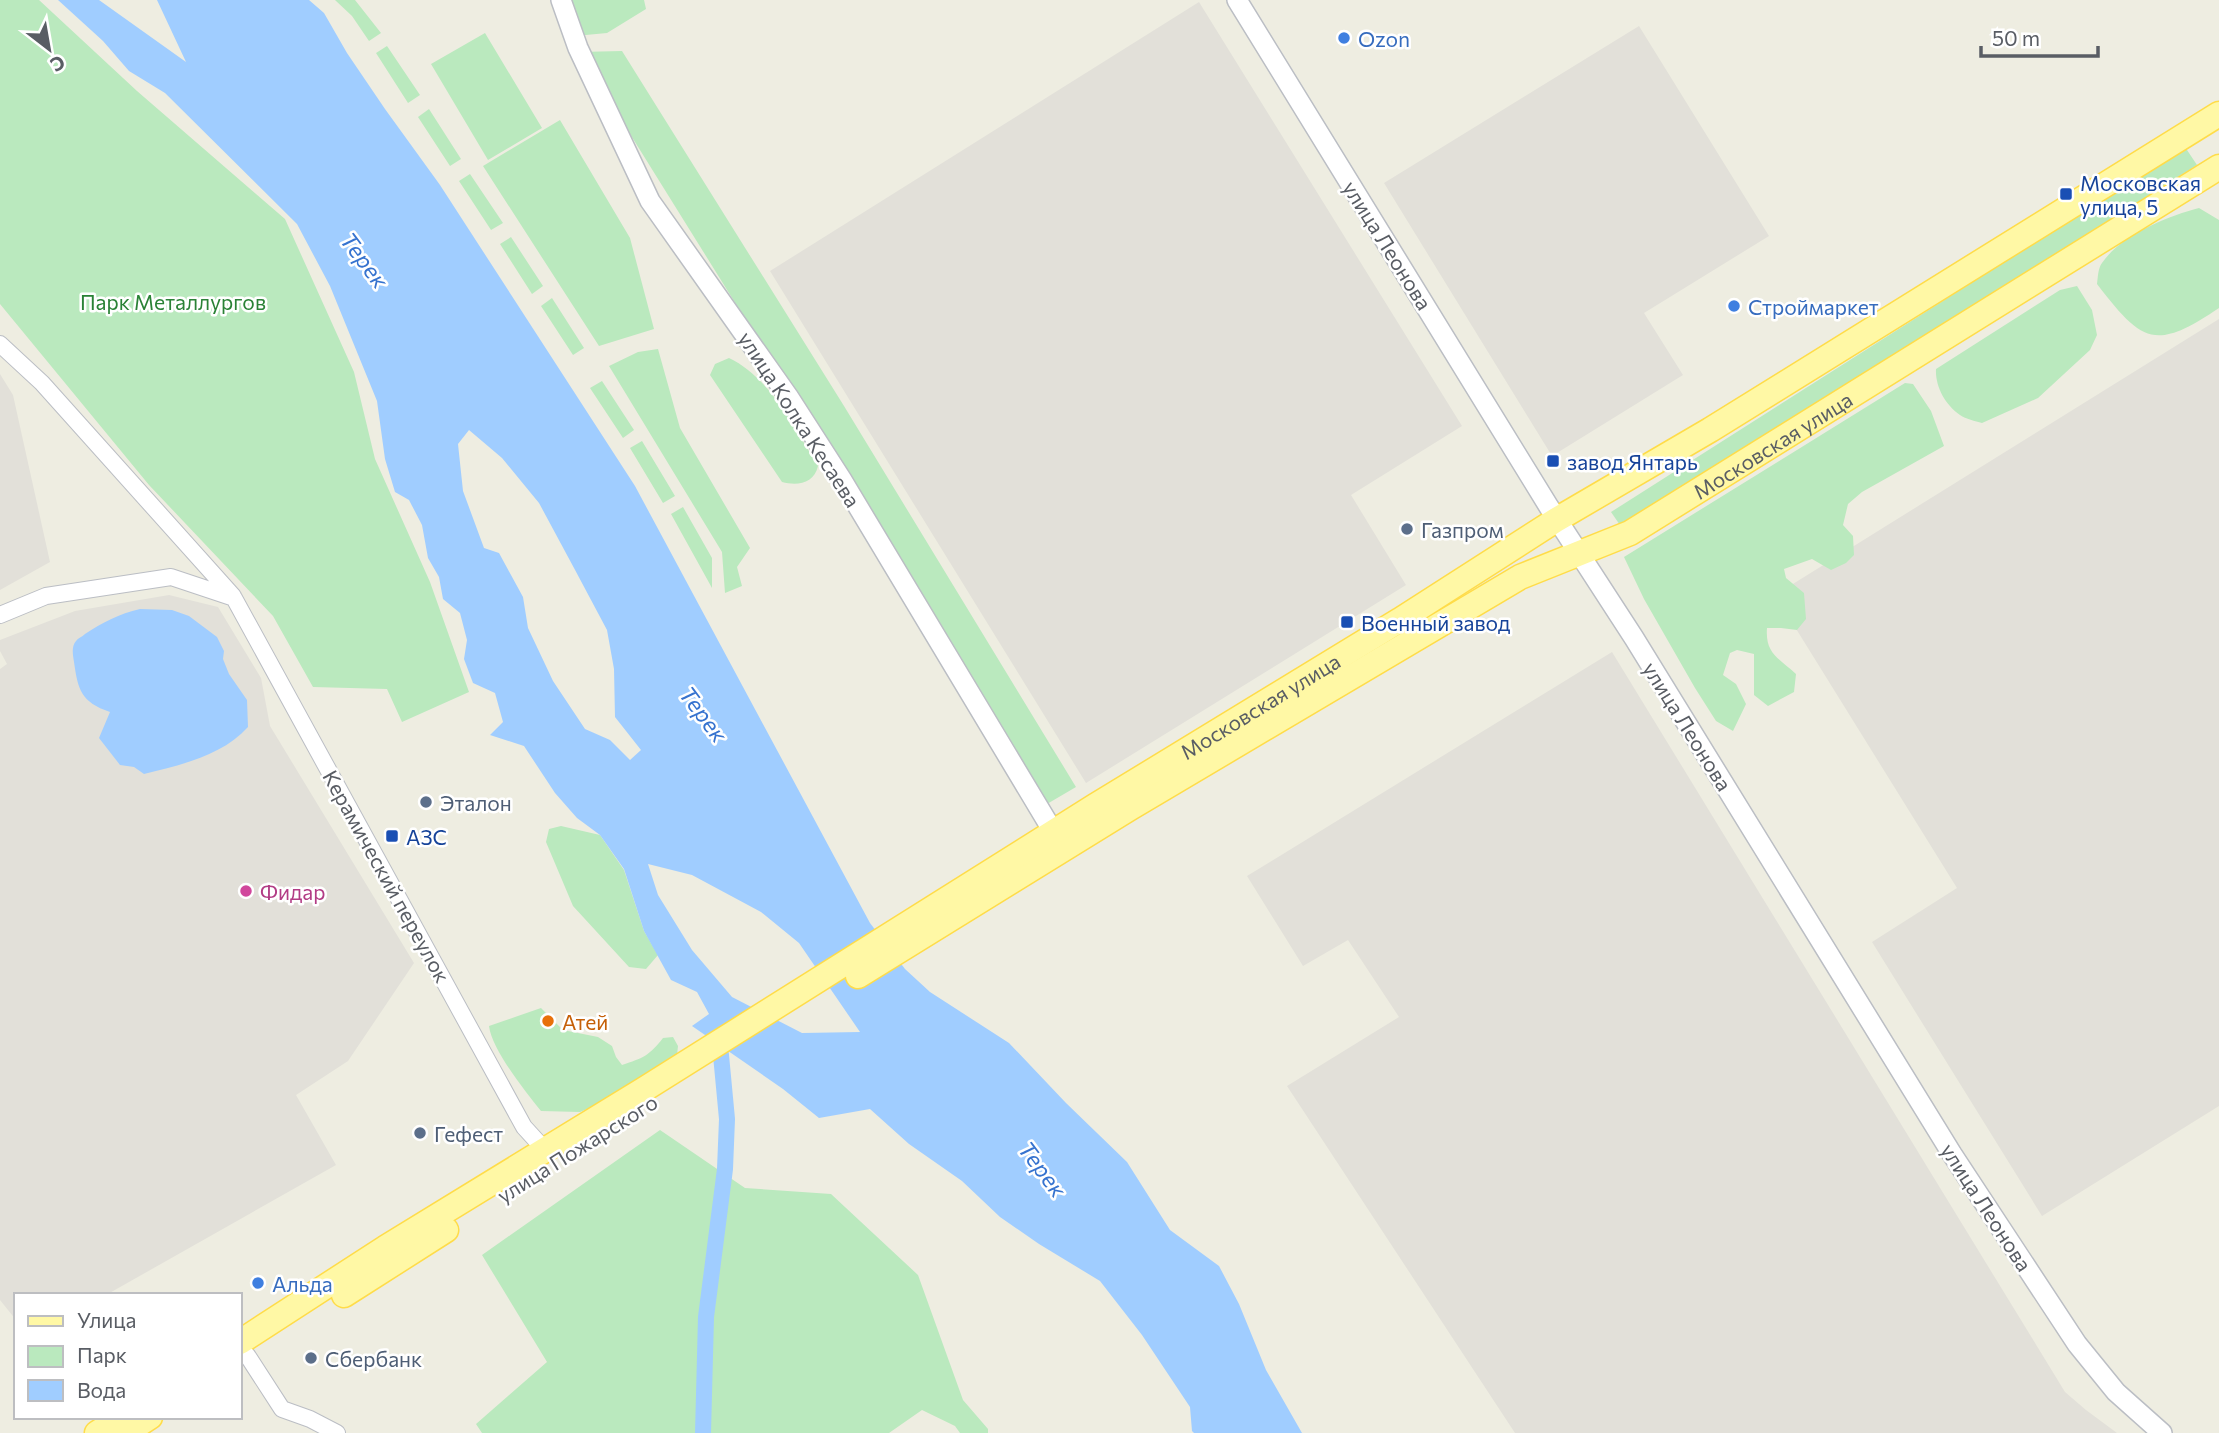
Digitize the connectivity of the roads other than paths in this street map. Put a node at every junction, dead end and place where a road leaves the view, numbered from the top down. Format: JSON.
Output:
{"nodes":[{"id":1,"x":561,"y":0,"type":"edge"},
{"id":2,"x":1237,"y":0,"type":"edge"},
{"id":3,"x":2219,"y":114,"type":"edge"},
{"id":4,"x":2219,"y":167,"type":"edge"},
{"id":5,"x":0,"y":344,"type":"edge"},
{"id":6,"x":1556,"y":520,"type":"junction"},
{"id":7,"x":1581,"y":554,"type":"junction"},
{"id":8,"x":234,"y":598,"type":"junction"},
{"id":9,"x":0,"y":615,"type":"edge"},
{"id":10,"x":1054,"y":833,"type":"junction"},
{"id":11,"x":913,"y":932,"type":"junction"},
{"id":12,"x":647,"y":1096,"type":"junction"},
{"id":13,"x":545,"y":1150,"type":"junction"},
{"id":14,"x":242,"y":1352,"type":"edge"},
{"id":15,"x":119,"y":1419,"type":"edge"},
{"id":16,"x":147,"y":1419,"type":"edge"},
{"id":17,"x":97,"y":1433,"type":"edge"},
{"id":18,"x":125,"y":1433,"type":"edge"},
{"id":19,"x":337,"y":1433,"type":"edge"},
{"id":20,"x":2162,"y":1433,"type":"edge"}],
"edges":[{"from":1,"to":10,"type":"street","name":"улица Колка Кесаева"},
{"from":2,"to":6,"type":"street","name":"улица Леонова"},
{"from":3,"to":6,"type":"main road","name":"Московская улица"},
{"from":4,"to":7,"type":"main road","name":"Московская улица"},
{"from":5,"to":8,"type":"street","name":"Керамический переулок"},
{"from":6,"to":7,"type":"street","name":"улица Леонова"},
{"from":6,"to":10,"type":"main road","name":"Московская улица"},
{"from":7,"to":11,"type":"main road","name":"Московская улица"},
{"from":7,"to":20,"type":"street","name":"улица Леонова"},
{"from":8,"to":9,"type":"street"},
{"from":8,"to":13,"type":"street","name":"Керамический переулок"},
{"from":10,"to":11,"type":"main road","name":"Московская улица"},
{"from":11,"to":12,"type":"main road","name":"улица Пожарского"},
{"from":12,"to":13,"type":"main road","name":"улица Пожарского"},
{"from":12,"to":14,"type":"main road","name":"улица Пожарского"},
{"from":13,"to":14,"type":"main road","name":"улица Пожарского"},
{"from":14,"to":19,"type":"street"},
{"from":15,"to":17,"type":"main road"},
{"from":16,"to":18,"type":"main road"}]}
